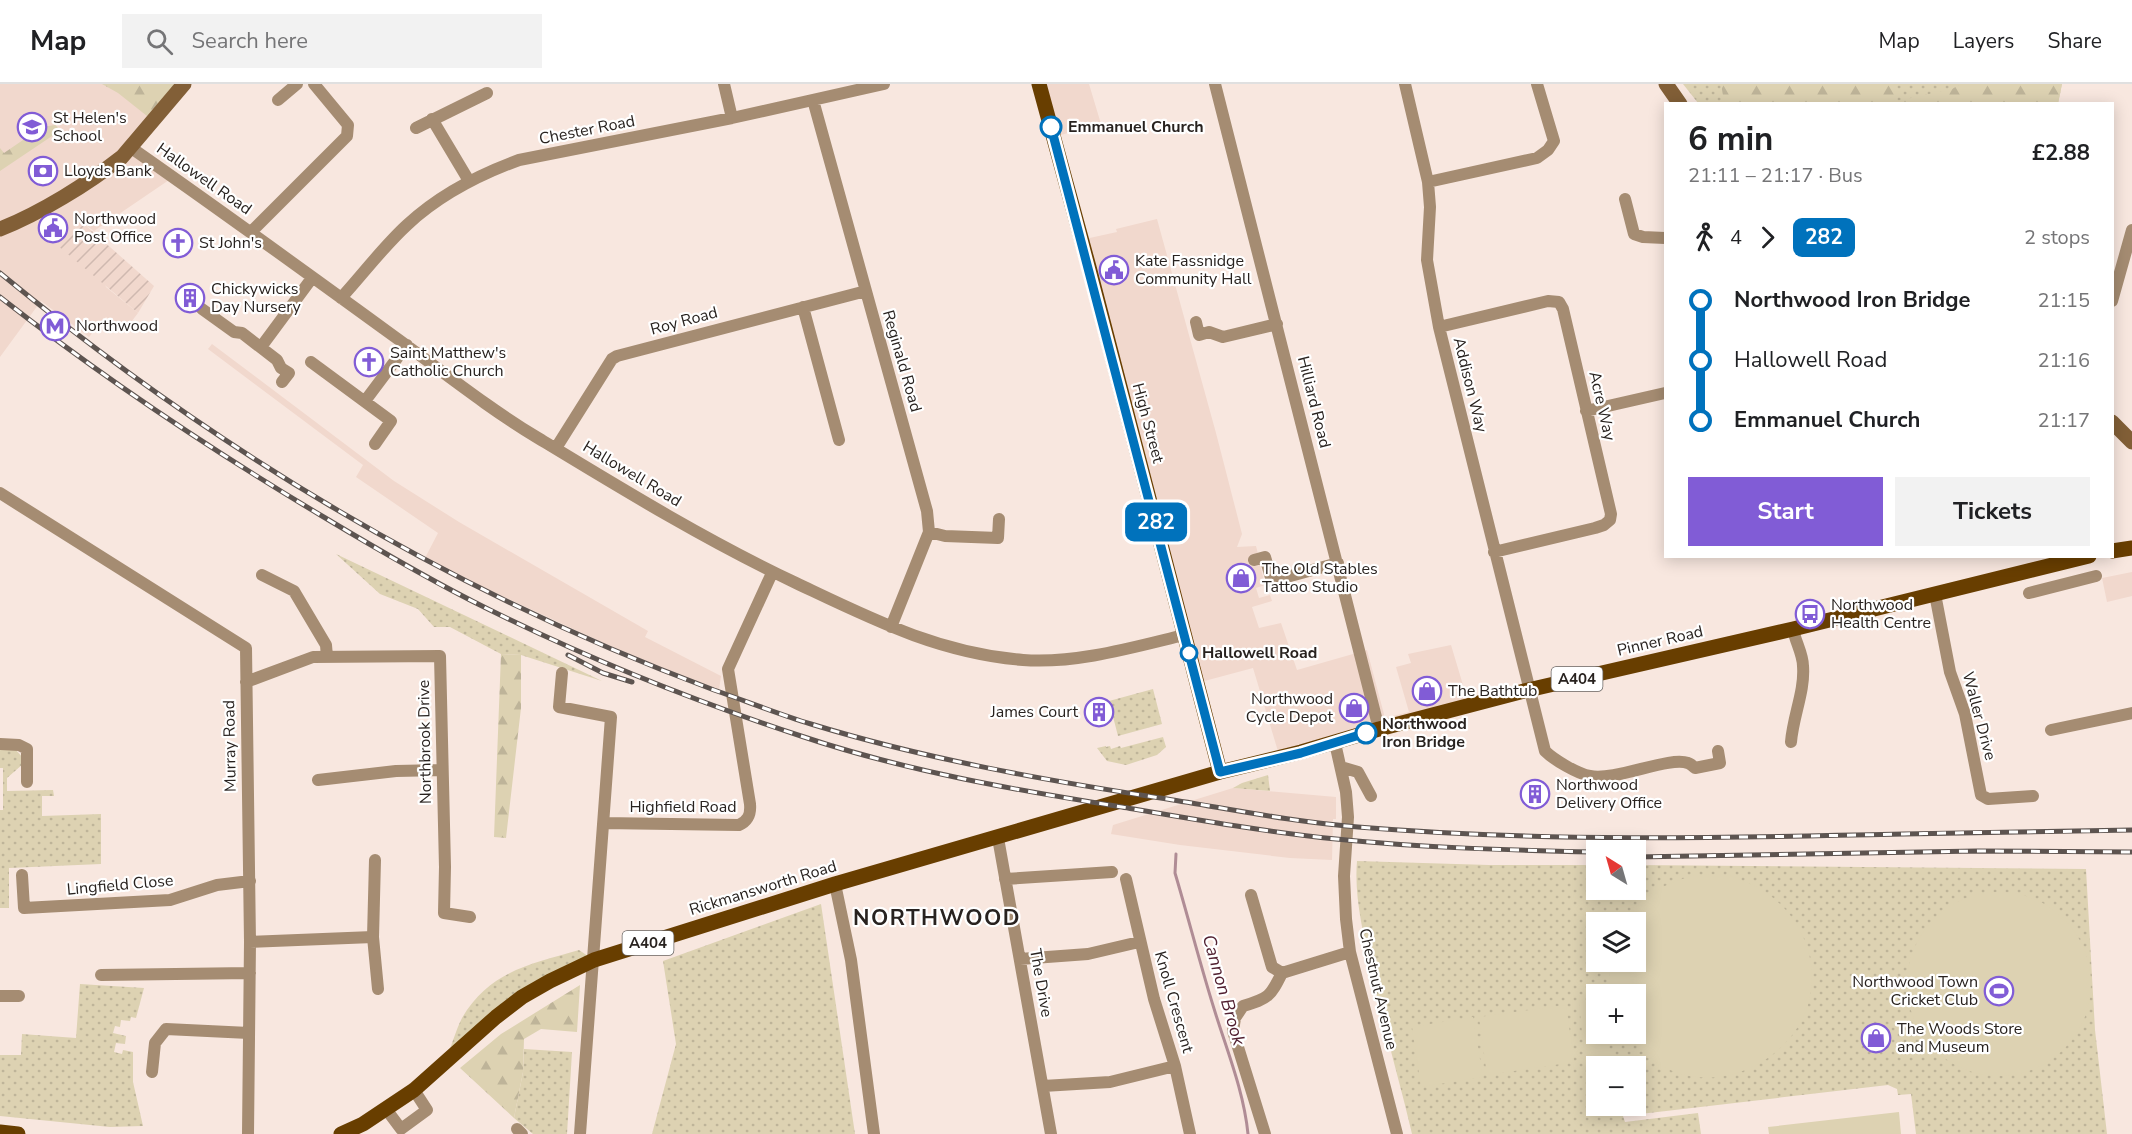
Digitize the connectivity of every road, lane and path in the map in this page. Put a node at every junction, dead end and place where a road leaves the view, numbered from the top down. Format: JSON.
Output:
{"nodes":[{"id":1,"x":184,"y":84,"type":"edge"},
{"id":2,"x":297,"y":84,"type":"edge"},
{"id":3,"x":314,"y":84,"type":"edge"},
{"id":4,"x":724,"y":84,"type":"edge"},
{"id":5,"x":884,"y":84,"type":"edge"},
{"id":6,"x":1039,"y":84,"type":"edge"},
{"id":7,"x":1215,"y":84,"type":"edge"},
{"id":8,"x":1406,"y":84,"type":"edge"},
{"id":9,"x":1537,"y":84,"type":"edge"},
{"id":10,"x":1666,"y":84,"type":"edge"},
{"id":11,"x":487,"y":93,"type":"dead end"},
{"id":12,"x":278,"y":100,"type":"dead end"},
{"id":13,"x":813,"y":100,"type":"junction"},
{"id":14,"x":1679,"y":102,"type":"edge"},
{"id":15,"x":732,"y":118,"type":"junction"},
{"id":16,"x":432,"y":119,"type":"junction"},
{"id":17,"x":416,"y":128,"type":"dead end"},
{"id":18,"x":130,"y":147,"type":"junction"},
{"id":19,"x":469,"y":181,"type":"junction"},
{"id":20,"x":1428,"y":182,"type":"junction"},
{"id":21,"x":1625,"y":199,"type":"dead end"},
{"id":22,"x":0,"y":229,"type":"edge"},
{"id":23,"x":2132,"y":230,"type":"edge"},
{"id":24,"x":251,"y":232,"type":"junction"},
{"id":25,"x":1664,"y":238,"type":"edge"},
{"id":26,"x":312,"y":278,"type":"junction"},
{"id":27,"x":866,"y":291,"type":"junction"},
{"id":28,"x":2114,"y":294,"type":"edge"},
{"id":29,"x":341,"y":298,"type":"junction"},
{"id":30,"x":803,"y":308,"type":"junction"},
{"id":31,"x":202,"y":309,"type":"dead end"},
{"id":32,"x":1196,"y":322,"type":"dead end"},
{"id":33,"x":1277,"y":324,"type":"junction"},
{"id":34,"x":1439,"y":327,"type":"junction"},
{"id":35,"x":406,"y":345,"type":"junction"},
{"id":36,"x":261,"y":347,"type":"junction"},
{"id":37,"x":311,"y":362,"type":"dead end"},
{"id":38,"x":282,"y":382,"type":"dead end"},
{"id":39,"x":1664,"y":393,"type":"edge"},
{"id":40,"x":365,"y":401,"type":"junction"},
{"id":41,"x":1586,"y":411,"type":"junction"},
{"id":42,"x":2114,"y":424,"type":"edge"},
{"id":43,"x":839,"y":440,"type":"dead end"},
{"id":44,"x":2132,"y":442,"type":"edge"},
{"id":45,"x":375,"y":444,"type":"dead end"},
{"id":46,"x":555,"y":448,"type":"junction"},
{"id":47,"x":0,"y":494,"type":"edge"},
{"id":48,"x":999,"y":519,"type":"dead end"},
{"id":49,"x":929,"y":532,"type":"junction"},
{"id":50,"x":2132,"y":548,"type":"edge"},
{"id":51,"x":2114,"y":551,"type":"edge"},
{"id":52,"x":1494,"y":552,"type":"junction"},
{"id":53,"x":2082,"y":558,"type":"edge"},
{"id":54,"x":1254,"y":560,"type":"dead end"},
{"id":55,"x":1338,"y":563,"type":"junction"},
{"id":56,"x":2030,"y":572,"type":"junction"},
{"id":57,"x":772,"y":573,"type":"junction"},
{"id":58,"x":262,"y":575,"type":"dead end"},
{"id":59,"x":2096,"y":576,"type":"dead end"},
{"id":60,"x":1935,"y":594,"type":"junction"},
{"id":61,"x":891,"y":627,"type":"junction"},
{"id":62,"x":1792,"y":629,"type":"junction"},
{"id":63,"x":1184,"y":635,"type":"junction"},
{"id":64,"x":327,"y":657,"type":"junction"},
{"id":65,"x":562,"y":673,"type":"dead end"},
{"id":66,"x":246,"y":682,"type":"junction"},
{"id":67,"x":1528,"y":690,"type":"junction"},
{"id":68,"x":2132,"y":713,"type":"edge"},
{"id":69,"x":1379,"y":729,"type":"junction"},
{"id":70,"x":2051,"y":730,"type":"dead end"},
{"id":71,"x":1791,"y":742,"type":"dead end"},
{"id":72,"x":1335,"y":743,"type":"junction"},
{"id":73,"x":0,"y":744,"type":"edge"},
{"id":74,"x":1718,"y":751,"type":"dead end"},
{"id":75,"x":1341,"y":767,"type":"junction"},
{"id":76,"x":442,"y":770,"type":"junction"},
{"id":77,"x":1220,"y":772,"type":"junction"},
{"id":78,"x":318,"y":780,"type":"dead end"},
{"id":79,"x":27,"y":782,"type":"dead end"},
{"id":80,"x":1172,"y":787,"type":"joint"},
{"id":81,"x":1371,"y":796,"type":"dead end"},
{"id":82,"x":2033,"y":796,"type":"dead end"},
{"id":83,"x":603,"y":823,"type":"junction"},
{"id":84,"x":998,"y":838,"type":"junction"},
{"id":85,"x":375,"y":860,"type":"dead end"},
{"id":86,"x":1112,"y":872,"type":"dead end"},
{"id":87,"x":22,"y":875,"type":"dead end"},
{"id":88,"x":1005,"y":879,"type":"junction"},
{"id":89,"x":1126,"y":879,"type":"dead end"},
{"id":90,"x":250,"y":881,"type":"junction"},
{"id":91,"x":836,"y":884,"type":"junction"},
{"id":92,"x":1251,"y":895,"type":"dead end"},
{"id":93,"x":470,"y":917,"type":"dead end"},
{"id":94,"x":374,"y":937,"type":"junction"},
{"id":95,"x":250,"y":942,"type":"junction"},
{"id":96,"x":1139,"y":942,"type":"junction"},
{"id":97,"x":1350,"y":952,"type":"junction"},
{"id":98,"x":594,"y":960,"type":"junction"},
{"id":99,"x":1020,"y":960,"type":"junction"},
{"id":100,"x":250,"y":973,"type":"junction"},
{"id":101,"x":1282,"y":973,"type":"junction"},
{"id":102,"x":101,"y":975,"type":"dead end"},
{"id":103,"x":378,"y":989,"type":"dead end"},
{"id":104,"x":0,"y":996,"type":"edge"},
{"id":105,"x":19,"y":996,"type":"dead end"},
{"id":106,"x":249,"y":1033,"type":"junction"},
{"id":107,"x":1175,"y":1066,"type":"junction"},
{"id":108,"x":152,"y":1072,"type":"dead end"},
{"id":109,"x":1043,"y":1086,"type":"junction"},
{"id":110,"x":414,"y":1090,"type":"junction"},
{"id":111,"x":386,"y":1109,"type":"junction"},
{"id":112,"x":0,"y":1132,"type":"edge"},
{"id":113,"x":403,"y":1132,"type":"edge"},
{"id":114,"x":18,"y":1134,"type":"edge"},
{"id":115,"x":248,"y":1134,"type":"edge"},
{"id":116,"x":343,"y":1134,"type":"edge"},
{"id":117,"x":580,"y":1134,"type":"edge"},
{"id":118,"x":874,"y":1134,"type":"edge"},
{"id":119,"x":1052,"y":1134,"type":"edge"},
{"id":120,"x":1190,"y":1134,"type":"edge"},
{"id":121,"x":1265,"y":1134,"type":"edge"},
{"id":122,"x":1397,"y":1134,"type":"edge"}],
"edges":[{"from":1,"to":18,"type":"main road"},
{"from":2,"to":12,"type":"street"},
{"from":3,"to":24,"type":"street"},
{"from":4,"to":15,"type":"street"},
{"from":5,"to":13,"type":"street","name":"Chester Road"},
{"from":6,"to":63,"type":"main road","name":"High Street"},
{"from":7,"to":33,"type":"street","name":"Hilliard Road"},
{"from":8,"to":20,"type":"street","name":"Addison Way"},
{"from":9,"to":20,"type":"street"},
{"from":10,"to":14,"type":"main road"},
{"from":11,"to":16,"type":"street"},
{"from":13,"to":15,"type":"street","name":"Chester Road"},
{"from":13,"to":27,"type":"street","name":"Reginald Road"},
{"from":15,"to":19,"type":"street","name":"Chester Road"},
{"from":16,"to":17,"type":"street"},
{"from":16,"to":19,"type":"street"},
{"from":18,"to":22,"type":"main road"},
{"from":18,"to":24,"type":"street","name":"Hallowell Road"},
{"from":19,"to":29,"type":"street","name":"Chester Road"},
{"from":20,"to":34,"type":"street","name":"Addison Way"},
{"from":21,"to":25,"type":"street"},
{"from":23,"to":28,"type":"street"},
{"from":24,"to":26,"type":"street","name":"Hallowell Road"},
{"from":26,"to":29,"type":"street","name":"Hallowell Road"},
{"from":26,"to":36,"type":"street"},
{"from":27,"to":30,"type":"street","name":"Roy Road"},
{"from":27,"to":49,"type":"street","name":"Reginald Road"},
{"from":29,"to":35,"type":"street","name":"Hallowell Road"},
{"from":30,"to":43,"type":"street"},
{"from":30,"to":46,"type":"street","name":"Roy Road"},
{"from":31,"to":36,"type":"street"},
{"from":32,"to":33,"type":"street"},
{"from":33,"to":55,"type":"street","name":"Hilliard Road"},
{"from":34,"to":41,"type":"street","name":"Acre Way"},
{"from":34,"to":52,"type":"street","name":"Addison Way"},
{"from":35,"to":40,"type":"street"},
{"from":35,"to":46,"type":"street","name":"Hallowell Road"},
{"from":36,"to":38,"type":"street"},
{"from":37,"to":40,"type":"street"},
{"from":39,"to":41,"type":"street"},
{"from":40,"to":45,"type":"street"},
{"from":41,"to":52,"type":"street","name":"Acre Way"},
{"from":42,"to":44,"type":"main road"},
{"from":46,"to":57,"type":"street","name":"Hallowell Road"},
{"from":47,"to":66,"type":"street","name":"Murray Road"},
{"from":48,"to":49,"type":"street"},
{"from":49,"to":61,"type":"street"},
{"from":50,"to":51,"type":"main road"},
{"from":52,"to":67,"type":"street","name":"Addison Way"},
{"from":53,"to":56,"type":"main road","name":"Pinner Road","number":"A404"},
{"from":54,"to":55,"type":"street"},
{"from":55,"to":69,"type":"street","name":"Hilliard Road"},
{"from":56,"to":59,"type":"street"},
{"from":56,"to":60,"type":"main road","name":"Pinner Road","number":"A404"},
{"from":57,"to":61,"type":"street","name":"Hallowell Road"},
{"from":57,"to":83,"type":"street","name":"Highfield Road"},
{"from":58,"to":64,"type":"street"},
{"from":60,"to":62,"type":"main road","name":"Pinner Road","number":"A404"},
{"from":60,"to":82,"type":"street","name":"Waller Drive"},
{"from":61,"to":63,"type":"street","name":"Hallowell Road"},
{"from":62,"to":67,"type":"main road","name":"Pinner Road","number":"A404"},
{"from":62,"to":71,"type":"street"},
{"from":63,"to":77,"type":"main road","name":"High Street"},
{"from":64,"to":66,"type":"street"},
{"from":64,"to":76,"type":"street","name":"Northbrook Drive"},
{"from":65,"to":83,"type":"street"},
{"from":66,"to":90,"type":"street","name":"Murray Road"},
{"from":67,"to":69,"type":"main road","name":"Pinner Road","number":"A404"},
{"from":67,"to":74,"type":"street","name":"Addison Way"},
{"from":68,"to":70,"type":"street"},
{"from":69,"to":72,"type":"main road","name":"Pinner Road","number":"A404"},
{"from":72,"to":75,"type":"street","name":"Chestnut Avenue"},
{"from":72,"to":77,"type":"main road","name":"Pinner Road","number":"A404"},
{"from":73,"to":79,"type":"street"},
{"from":75,"to":81,"type":"street"},
{"from":75,"to":97,"type":"street","name":"Chestnut Avenue"},
{"from":76,"to":78,"type":"street"},
{"from":76,"to":93,"type":"street","name":"Northbrook Drive"},
{"from":77,"to":80,"type":"main road","name":"Pinner Road","number":"A404"},
{"from":80,"to":84,"type":"main road","name":"Rickmansworth Road","number":"A404"},
{"from":83,"to":98,"type":"street"},
{"from":84,"to":88,"type":"street","name":"The Drive"},
{"from":84,"to":91,"type":"main road","name":"Rickmansworth Road","number":"A404"},
{"from":85,"to":94,"type":"street"},
{"from":86,"to":88,"type":"street"},
{"from":87,"to":90,"type":"street","name":"Lingfield Close"},
{"from":88,"to":99,"type":"street","name":"The Drive"},
{"from":89,"to":96,"type":"street","name":"Knoll Crescent"},
{"from":90,"to":95,"type":"street","name":"Murray Road"},
{"from":91,"to":98,"type":"main road","name":"Rickmansworth Road","number":"A404"},
{"from":91,"to":118,"type":"street"},
{"from":92,"to":101,"type":"street"},
{"from":94,"to":95,"type":"street"},
{"from":94,"to":103,"type":"street"},
{"from":95,"to":100,"type":"street","name":"Murray Road"},
{"from":96,"to":99,"type":"street"},
{"from":96,"to":107,"type":"street","name":"Knoll Crescent"},
{"from":97,"to":101,"type":"street"},
{"from":97,"to":122,"type":"street","name":"Chestnut Avenue"},
{"from":98,"to":110,"type":"main road","name":"Rickmansworth Road","number":"A404"},
{"from":98,"to":117,"type":"street"},
{"from":99,"to":109,"type":"street","name":"The Drive"},
{"from":100,"to":102,"type":"street"},
{"from":100,"to":106,"type":"street","name":"Murray Road"},
{"from":101,"to":121,"type":"street"},
{"from":104,"to":105,"type":"street"},
{"from":106,"to":108,"type":"street"},
{"from":106,"to":115,"type":"street","name":"Murray Road"},
{"from":107,"to":109,"type":"street"},
{"from":107,"to":120,"type":"street","name":"Knoll Crescent"},
{"from":109,"to":119,"type":"street","name":"The Drive"},
{"from":110,"to":111,"type":"main road","name":"Rickmansworth Road","number":"A404"},
{"from":110,"to":113,"type":"street"},
{"from":111,"to":113,"type":"street"},
{"from":111,"to":116,"type":"main road","name":"Rickmansworth Road","number":"A404"},
{"from":112,"to":114,"type":"main road"}]}
